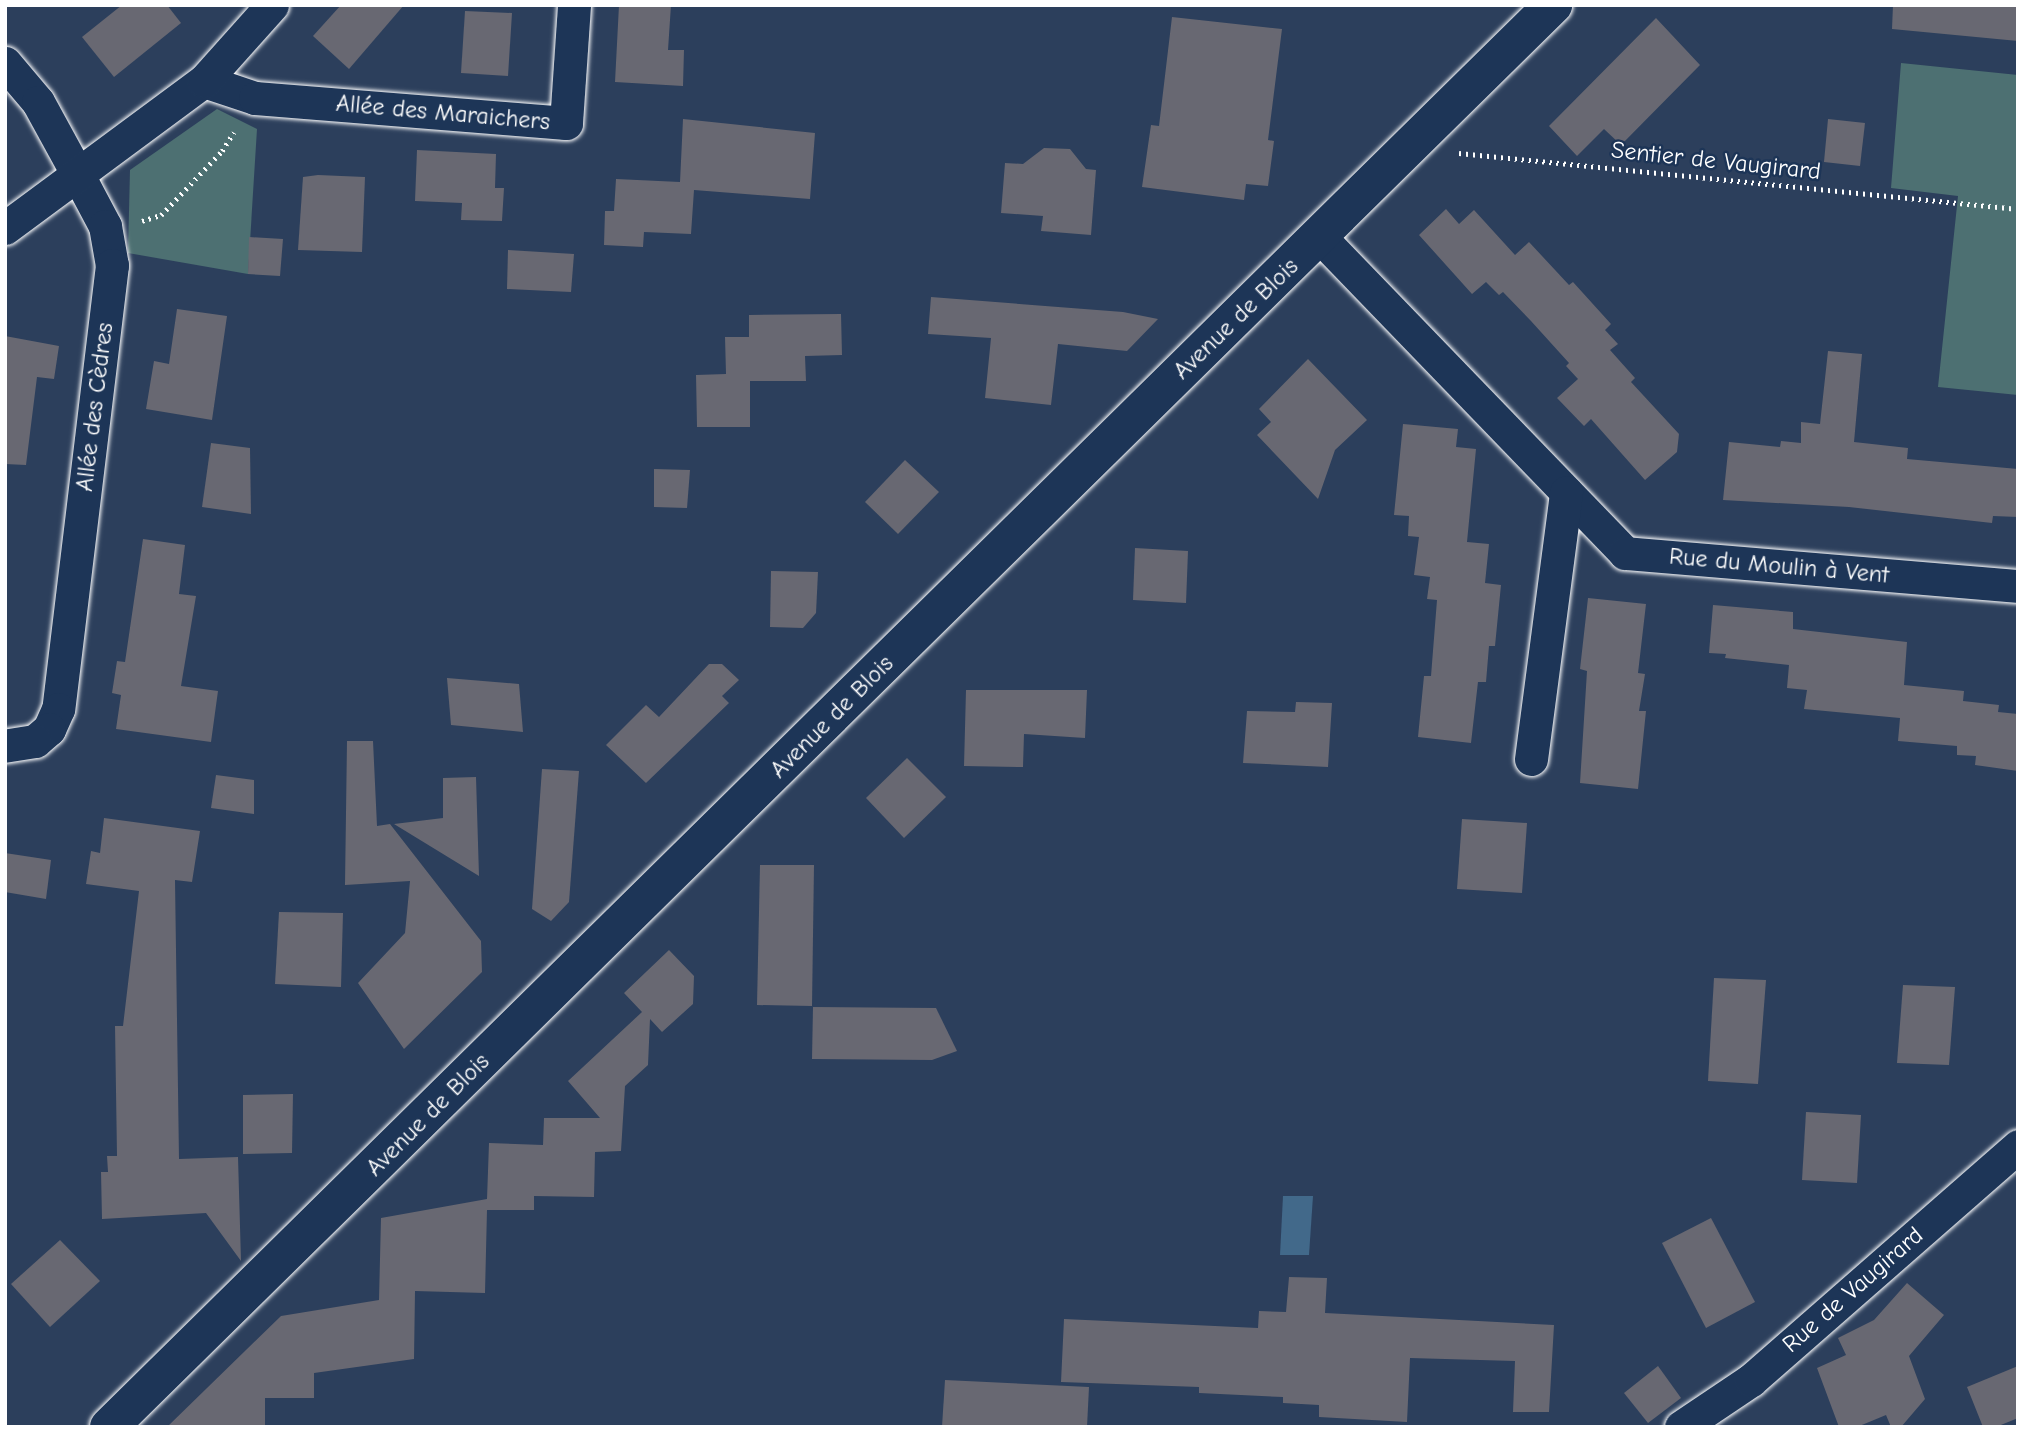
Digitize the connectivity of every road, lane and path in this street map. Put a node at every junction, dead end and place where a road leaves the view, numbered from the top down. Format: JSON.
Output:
{"nodes":[{"id":1,"x":272,"y":5,"type":"edge"},
{"id":2,"x":574,"y":5,"type":"edge"},
{"id":3,"x":1553,"y":5,"type":"edge"},
{"id":4,"x":5,"y":63,"type":"edge"},
{"id":5,"x":204,"y":81,"type":"junction"},
{"id":6,"x":255,"y":98,"type":"junction"},
{"id":7,"x":1410,"y":148,"type":"junction"},
{"id":8,"x":78,"y":175,"type":"junction"},
{"id":9,"x":2018,"y":209,"type":"edge"},
{"id":10,"x":104,"y":226,"type":"junction"},
{"id":11,"x":5,"y":228,"type":"edge"},
{"id":12,"x":1320,"y":237,"type":"junction"},
{"id":13,"x":1566,"y":492,"type":"junction"},
{"id":14,"x":2018,"y":586,"type":"edge"},
{"id":15,"x":5,"y":746,"type":"edge"},
{"id":16,"x":1531,"y":759,"type":"dead end"},
{"id":17,"x":2018,"y":1146,"type":"edge"},
{"id":18,"x":109,"y":1427,"type":"edge"},
{"id":19,"x":1681,"y":1427,"type":"edge"}],
"edges":[{"from":1,"to":5,"type":"street"},
{"from":2,"to":6,"type":"street","name":"Allée des Maraichers"},
{"from":3,"to":7,"type":"main road","name":"Avenue de Blois"},
{"from":4,"to":8,"type":"street","name":"Allée des Cèdres"},
{"from":5,"to":6,"type":"street","name":"Allée des Maraichers"},
{"from":5,"to":8,"type":"street"},
{"from":6,"to":10,"type":"path"},
{"from":7,"to":9,"type":"path","name":"Sentier de Vaugirard"},
{"from":7,"to":12,"type":"main road","name":"Avenue de Blois"},
{"from":8,"to":10,"type":"street","name":"Allée des Cèdres"},
{"from":8,"to":11,"type":"street"},
{"from":10,"to":15,"type":"street","name":"Allée des Cèdres"},
{"from":12,"to":13,"type":"street","name":"Rue du Moulin à Vent"},
{"from":12,"to":18,"type":"main road","name":"Avenue de Blois"},
{"from":13,"to":14,"type":"street","name":"Rue du Moulin à Vent"},
{"from":13,"to":16,"type":"street"},
{"from":17,"to":19,"type":"street","name":"Rue de Vaugirard"}]}
